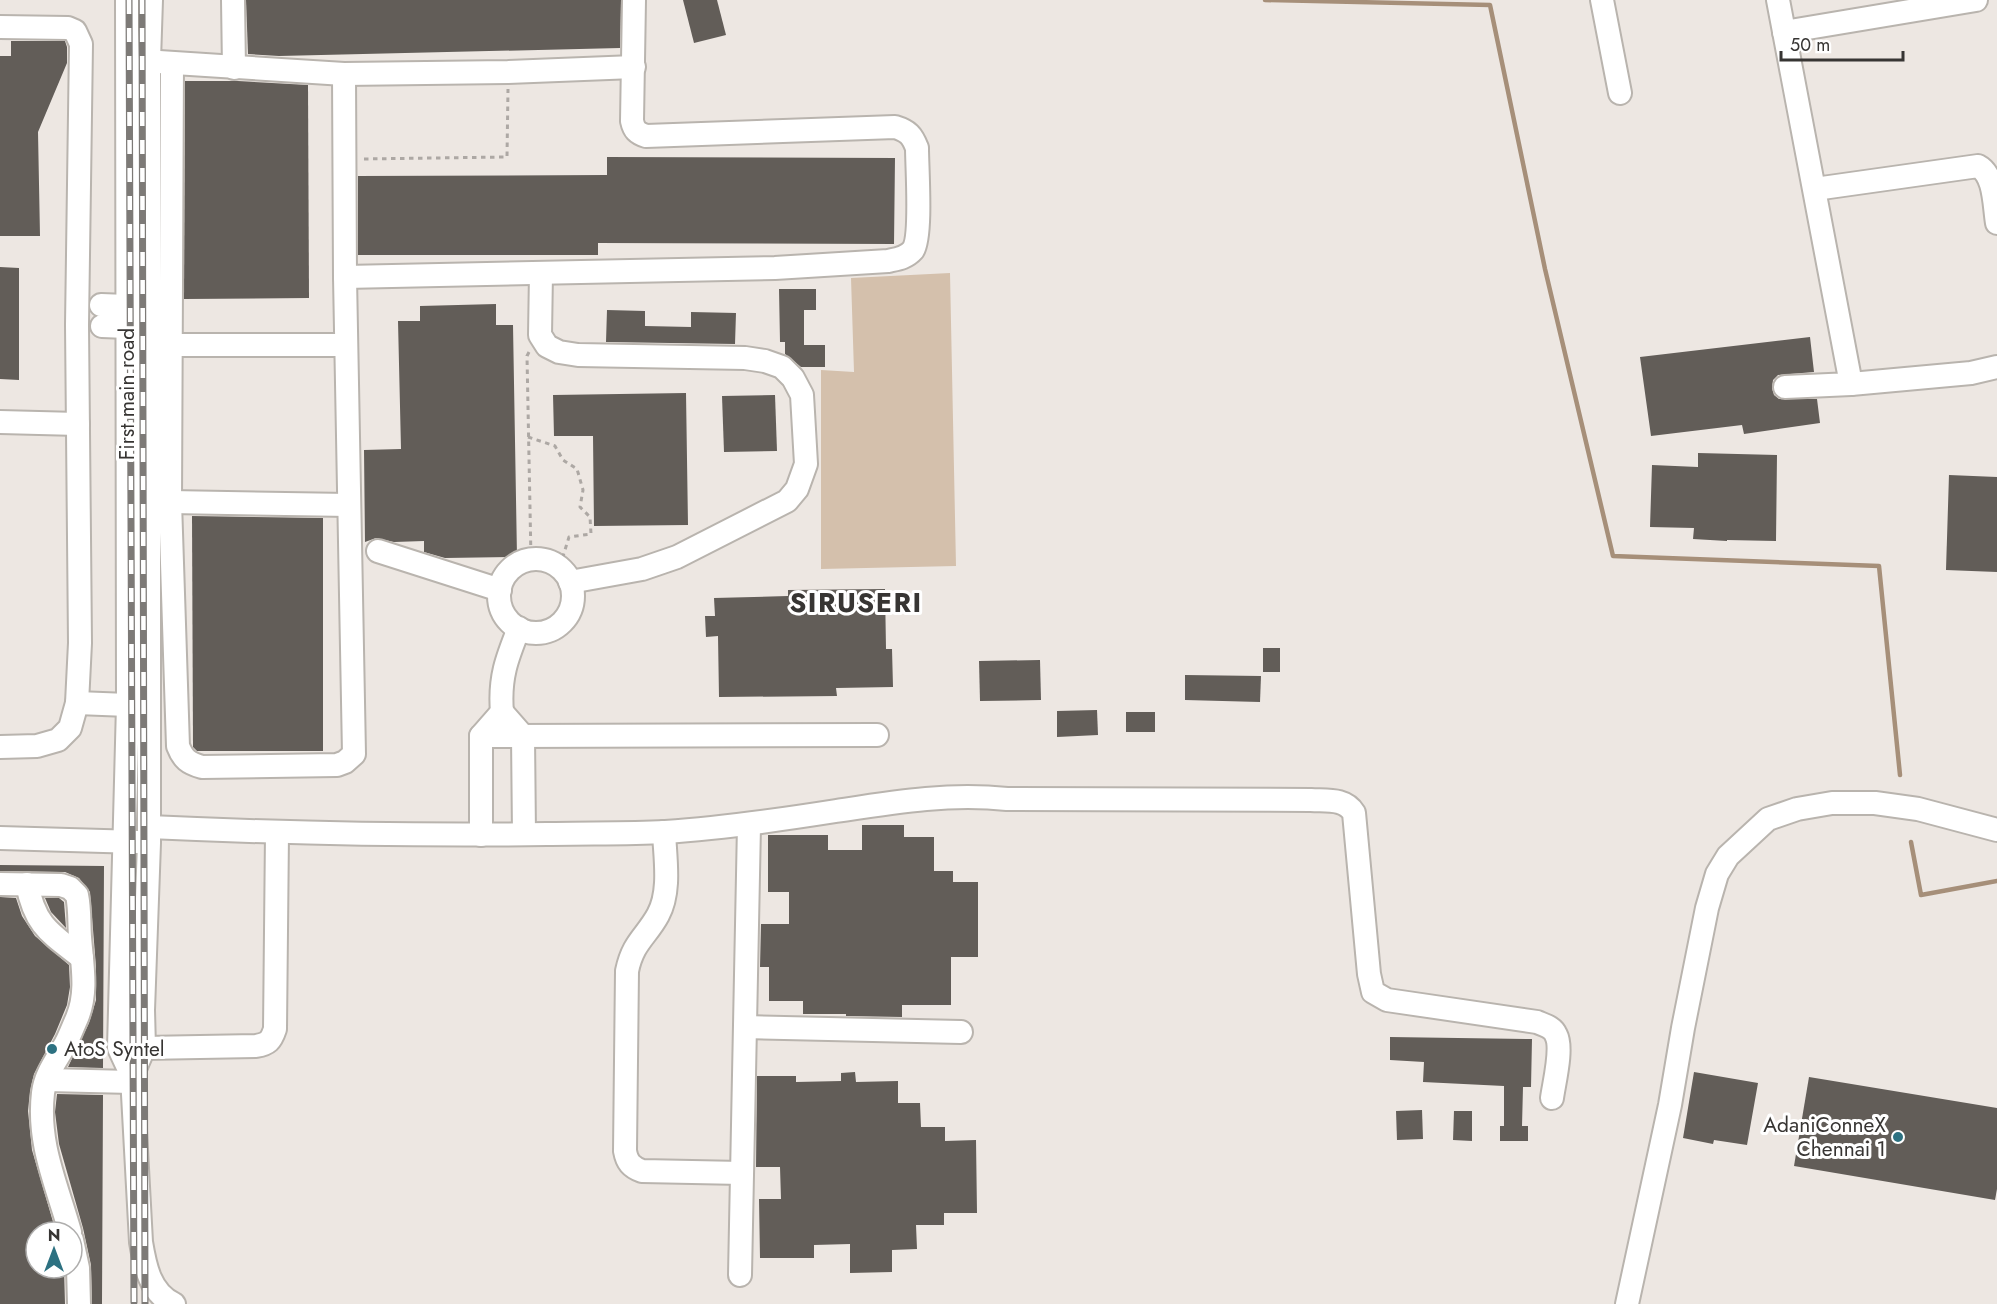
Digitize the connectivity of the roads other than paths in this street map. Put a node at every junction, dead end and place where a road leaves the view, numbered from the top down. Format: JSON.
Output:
{"nodes":[{"id":1,"x":127,"y":0,"type":"edge"},
{"id":2,"x":152,"y":0,"type":"edge"},
{"id":3,"x":233,"y":0,"type":"edge"},
{"id":4,"x":634,"y":0,"type":"edge"},
{"id":5,"x":1602,"y":0,"type":"edge"},
{"id":6,"x":1778,"y":0,"type":"edge"},
{"id":7,"x":1976,"y":0,"type":"edge"},
{"id":8,"x":1951,"y":2,"type":"edge"},
{"id":9,"x":0,"y":27,"type":"edge"},
{"id":10,"x":1784,"y":32,"type":"junction"},
{"id":11,"x":148,"y":60,"type":"junction"},
{"id":12,"x":172,"y":64,"type":"junction"},
{"id":13,"x":234,"y":68,"type":"junction"},
{"id":14,"x":634,"y":68,"type":"junction"},
{"id":15,"x":344,"y":74,"type":"junction"},
{"id":16,"x":1620,"y":93,"type":"dead end"},
{"id":17,"x":1815,"y":189,"type":"junction"},
{"id":18,"x":1997,"y":223,"type":"edge"},
{"id":19,"x":542,"y":273,"type":"junction"},
{"id":20,"x":345,"y":277,"type":"junction"},
{"id":21,"x":89,"y":315,"type":"junction"},
{"id":22,"x":127,"y":316,"type":"junction"},
{"id":23,"x":172,"y":345,"type":"junction"},
{"id":24,"x":346,"y":345,"type":"junction"},
{"id":25,"x":1997,"y":367,"type":"edge"},
{"id":26,"x":1851,"y":384,"type":"junction"},
{"id":27,"x":1785,"y":387,"type":"dead end"},
{"id":28,"x":0,"y":422,"type":"edge"},
{"id":29,"x":78,"y":424,"type":"junction"},
{"id":30,"x":171,"y":502,"type":"junction"},
{"id":31,"x":349,"y":505,"type":"junction"},
{"id":32,"x":378,"y":551,"type":"dead end"},
{"id":33,"x":565,"y":575,"type":"junction"},
{"id":34,"x":500,"y":590,"type":"junction"},
{"id":35,"x":519,"y":628,"type":"junction"},
{"id":36,"x":78,"y":703,"type":"junction"},
{"id":37,"x":128,"y":705,"type":"junction"},
{"id":38,"x":502,"y":712,"type":"junction"},
{"id":39,"x":878,"y":735,"type":"dead end"},
{"id":40,"x":481,"y":736,"type":"junction"},
{"id":41,"x":524,"y":736,"type":"junction"},
{"id":42,"x":0,"y":747,"type":"edge"},
{"id":43,"x":138,"y":788,"type":"junction"},
{"id":44,"x":749,"y":825,"type":"junction"},
{"id":45,"x":148,"y":828,"type":"junction"},
{"id":46,"x":1997,"y":830,"type":"edge"},
{"id":47,"x":664,"y":832,"type":"junction"},
{"id":48,"x":277,"y":833,"type":"junction"},
{"id":49,"x":524,"y":834,"type":"junction"},
{"id":50,"x":482,"y":835,"type":"junction"},
{"id":51,"x":0,"y":838,"type":"edge"},
{"id":52,"x":124,"y":840,"type":"junction"},
{"id":53,"x":0,"y":884,"type":"edge"},
{"id":54,"x":27,"y":884,"type":"junction"},
{"id":55,"x":82,"y":958,"type":"junction"},
{"id":56,"x":745,"y":1027,"type":"junction"},
{"id":57,"x":961,"y":1032,"type":"dead end"},
{"id":58,"x":144,"y":1048,"type":"junction"},
{"id":59,"x":132,"y":1079,"type":"junction"},
{"id":60,"x":46,"y":1080,"type":"junction"},
{"id":61,"x":1552,"y":1098,"type":"dead end"},
{"id":62,"x":742,"y":1173,"type":"junction"},
{"id":63,"x":67,"y":1220,"type":"edge"},
{"id":64,"x":740,"y":1275,"type":"dead end"},
{"id":65,"x":78,"y":1280,"type":"edge"},
{"id":66,"x":165,"y":1300,"type":"edge"},
{"id":67,"x":79,"y":1304,"type":"edge"},
{"id":68,"x":1627,"y":1304,"type":"edge"}],
"edges":[{"from":1,"to":22,"type":"street","name":"First main road"},
{"from":2,"to":11,"type":"street"},
{"from":3,"to":13,"type":"street"},
{"from":4,"to":14,"type":"street"},
{"from":5,"to":16,"type":"street"},
{"from":6,"to":10,"type":"street"},
{"from":7,"to":8,"type":"street"},
{"from":8,"to":10,"type":"street"},
{"from":9,"to":21,"type":"street"},
{"from":10,"to":17,"type":"street"},
{"from":11,"to":12,"type":"street"},
{"from":11,"to":43,"type":"street"},
{"from":12,"to":13,"type":"street"},
{"from":12,"to":23,"type":"street"},
{"from":13,"to":15,"type":"street"},
{"from":14,"to":15,"type":"street"},
{"from":14,"to":19,"type":"street"},
{"from":15,"to":20,"type":"street"},
{"from":17,"to":18,"type":"street"},
{"from":17,"to":26,"type":"street"},
{"from":19,"to":20,"type":"street"},
{"from":19,"to":33,"type":"street"},
{"from":20,"to":24,"type":"street"},
{"from":21,"to":22,"type":"street"},
{"from":21,"to":29,"type":"street"},
{"from":22,"to":37,"type":"street","name":"First main road"},
{"from":23,"to":24,"type":"street"},
{"from":23,"to":30,"type":"street"},
{"from":24,"to":31,"type":"street"},
{"from":25,"to":26,"type":"street"},
{"from":26,"to":27,"type":"street"},
{"from":28,"to":29,"type":"street"},
{"from":29,"to":36,"type":"street"},
{"from":30,"to":31,"type":"street"},
{"from":30,"to":31,"type":"street"},
{"from":32,"to":34,"type":"street"},
{"from":33,"to":34,"type":"street"},
{"from":33,"to":35,"type":"street"},
{"from":34,"to":35,"type":"street"},
{"from":35,"to":38,"type":"street"},
{"from":36,"to":37,"type":"street"},
{"from":36,"to":42,"type":"street"},
{"from":37,"to":43,"type":"street","name":"First main road"},
{"from":38,"to":40,"type":"street"},
{"from":38,"to":41,"type":"street"},
{"from":39,"to":41,"type":"street"},
{"from":40,"to":41,"type":"street"},
{"from":40,"to":50,"type":"street"},
{"from":41,"to":49,"type":"street"},
{"from":43,"to":45,"type":"street"},
{"from":43,"to":52,"type":"street"},
{"from":44,"to":47,"type":"street"},
{"from":44,"to":56,"type":"street"},
{"from":44,"to":61,"type":"street"},
{"from":45,"to":48,"type":"street"},
{"from":45,"to":52,"type":"street"},
{"from":45,"to":58,"type":"street"},
{"from":46,"to":68,"type":"street"},
{"from":47,"to":49,"type":"street"},
{"from":47,"to":62,"type":"street"},
{"from":48,"to":50,"type":"street"},
{"from":48,"to":58,"type":"street"},
{"from":49,"to":50,"type":"street"},
{"from":51,"to":52,"type":"street"},
{"from":52,"to":59,"type":"street"},
{"from":53,"to":54,"type":"street"},
{"from":54,"to":55,"type":"street"},
{"from":54,"to":55,"type":"street"},
{"from":55,"to":60,"type":"street"},
{"from":56,"to":57,"type":"street"},
{"from":56,"to":62,"type":"street"},
{"from":58,"to":59,"type":"street"},
{"from":59,"to":60,"type":"street"},
{"from":59,"to":66,"type":"street"},
{"from":60,"to":63,"type":"street"},
{"from":62,"to":64,"type":"street"},
{"from":65,"to":67,"type":"street"}]}
